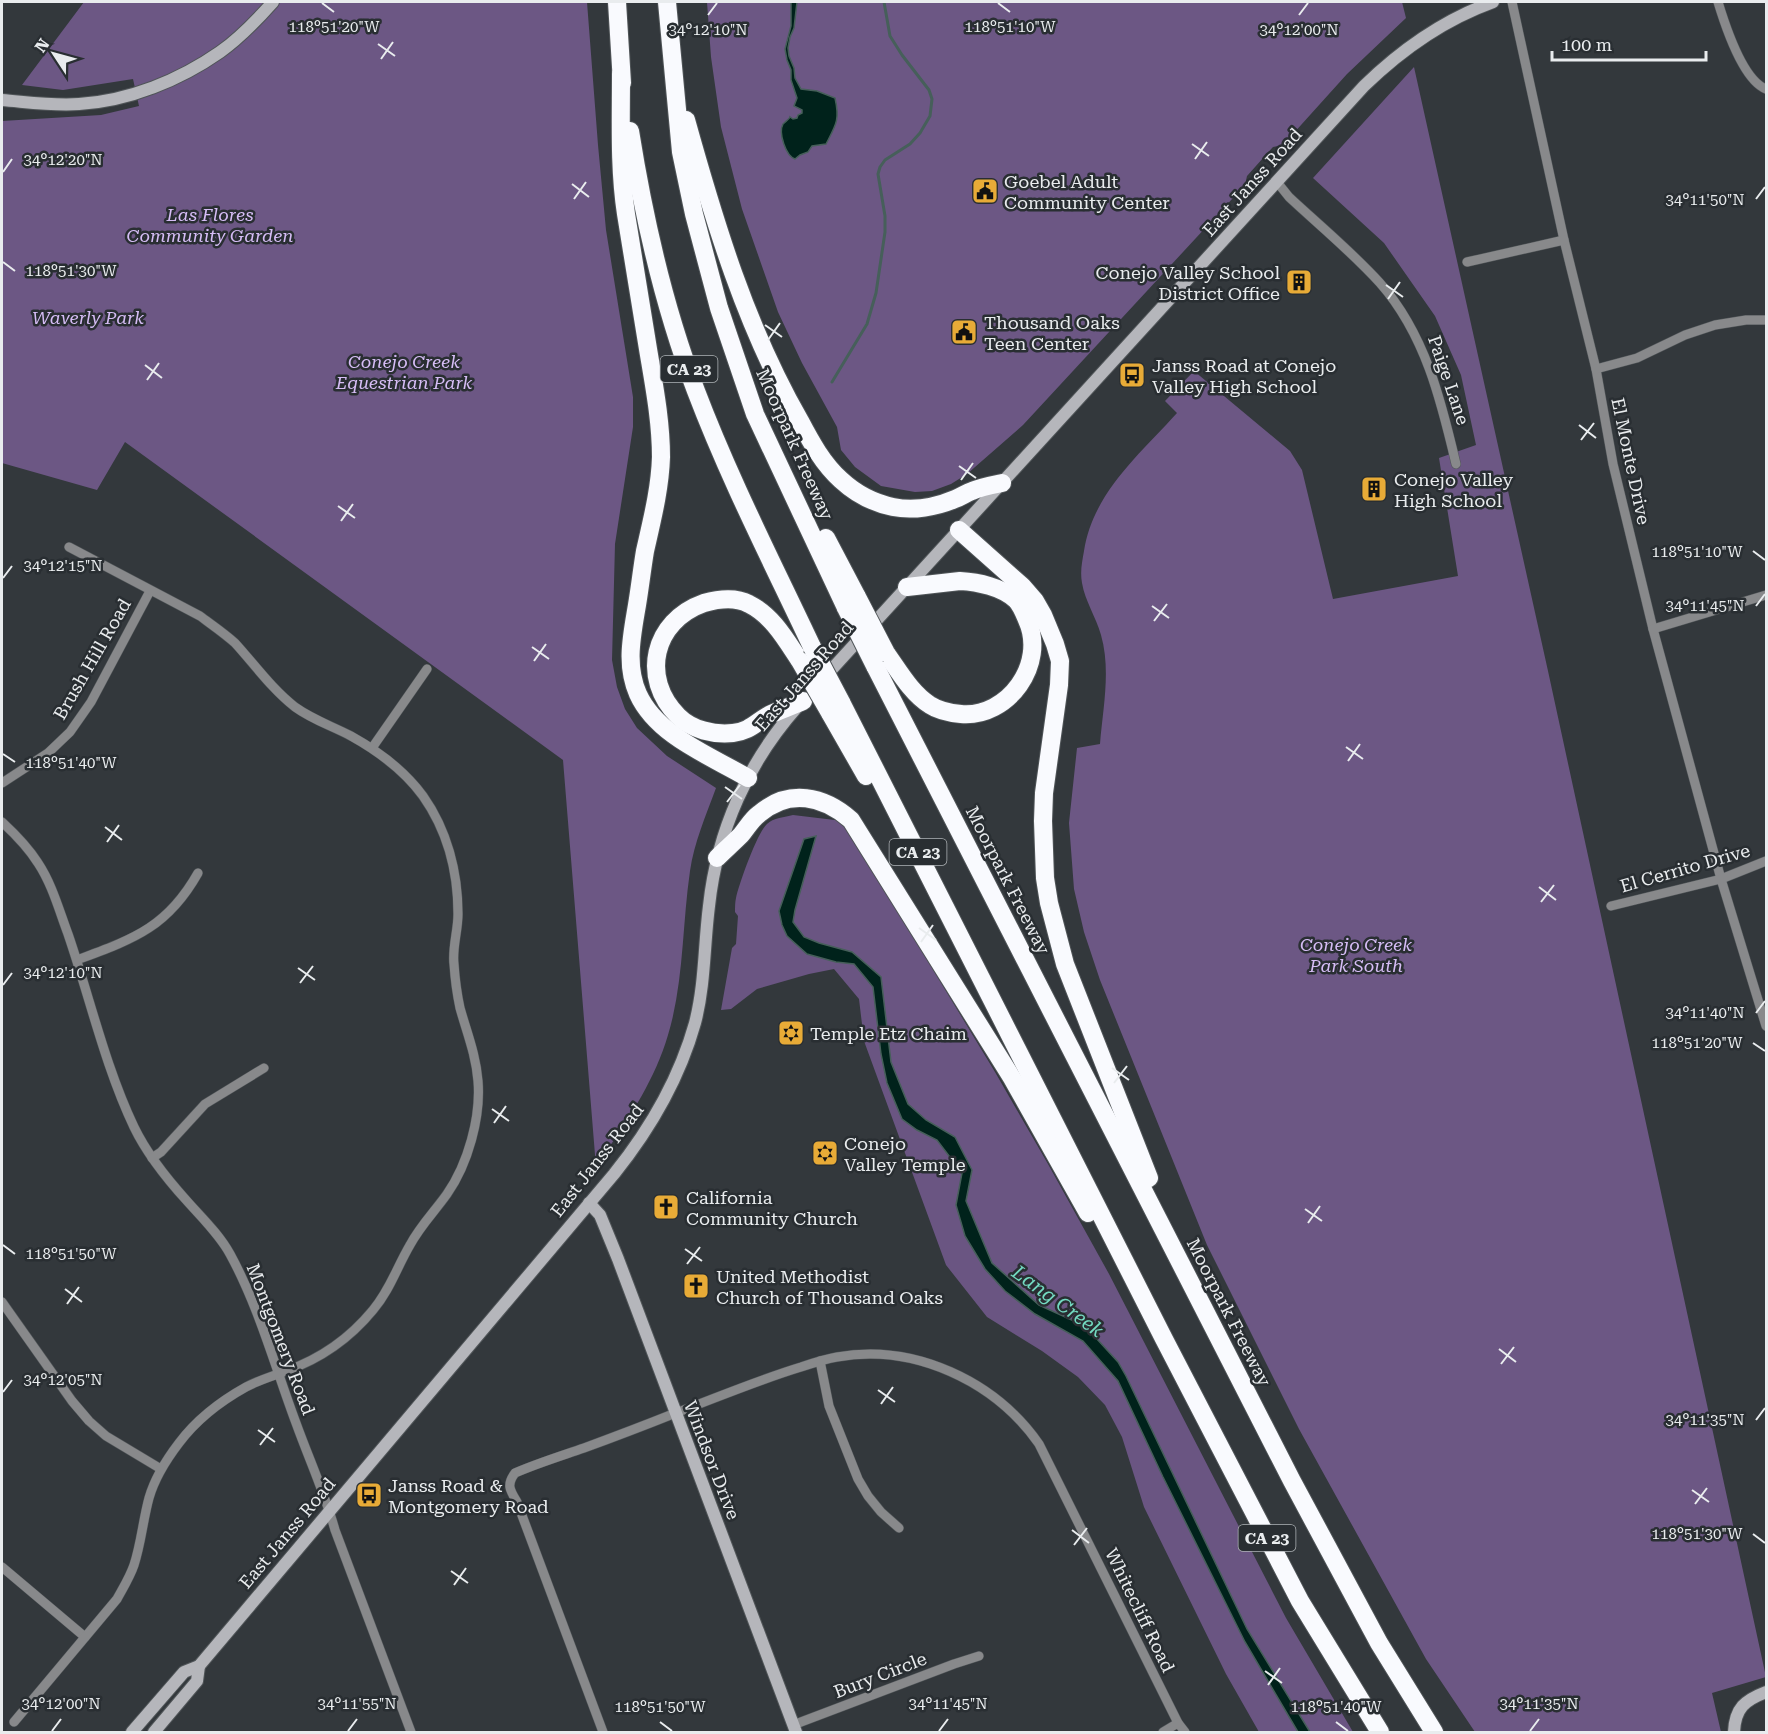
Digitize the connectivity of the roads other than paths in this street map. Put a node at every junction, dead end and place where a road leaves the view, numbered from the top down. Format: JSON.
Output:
{"nodes":[{"id":1,"x":273,"y":2,"type":"edge"},
{"id":2,"x":616,"y":2,"type":"edge"},
{"id":3,"x":667,"y":2,"type":"edge"},
{"id":4,"x":1493,"y":2,"type":"edge"},
{"id":5,"x":1512,"y":2,"type":"edge"},
{"id":6,"x":1718,"y":2,"type":"edge"},
{"id":7,"x":673,"y":72,"type":"junction"},
{"id":8,"x":621,"y":74,"type":"junction"},
{"id":9,"x":1767,"y":89,"type":"edge"},
{"id":10,"x":2,"y":100,"type":"edge"},
{"id":11,"x":1276,"y":182,"type":"junction"},
{"id":12,"x":1564,"y":240,"type":"junction"},
{"id":13,"x":1467,"y":262,"type":"dead end"},
{"id":14,"x":1767,"y":320,"type":"edge"},
{"id":15,"x":1596,"y":369,"type":"junction"},
{"id":16,"x":1456,"y":464,"type":"dead end"},
{"id":17,"x":1002,"y":483,"type":"junction"},
{"id":18,"x":959,"y":530,"type":"junction"},
{"id":19,"x":69,"y":547,"type":"dead end"},
{"id":20,"x":907,"y":587,"type":"junction"},
{"id":21,"x":150,"y":591,"type":"junction"},
{"id":22,"x":1767,"y":595,"type":"edge"},
{"id":23,"x":1653,"y":629,"type":"junction"},
{"id":24,"x":881,"y":659,"type":"junction"},
{"id":25,"x":427,"y":669,"type":"dead end"},
{"id":26,"x":803,"y":701,"type":"junction"},
{"id":27,"x":836,"y":708,"type":"junction"},
{"id":28,"x":372,"y":748,"type":"junction"},
{"id":29,"x":748,"y":778,"type":"junction"},
{"id":30,"x":2,"y":783,"type":"edge"},
{"id":31,"x":2,"y":822,"type":"edge"},
{"id":32,"x":717,"y":858,"type":"junction"},
{"id":33,"x":1767,"y":861,"type":"edge"},
{"id":34,"x":198,"y":873,"type":"dead end"},
{"id":35,"x":1721,"y":879,"type":"junction"},
{"id":36,"x":1611,"y":906,"type":"dead end"},
{"id":37,"x":77,"y":960,"type":"junction"},
{"id":38,"x":1767,"y":1026,"type":"edge"},
{"id":39,"x":264,"y":1068,"type":"dead end"},
{"id":40,"x":152,"y":1158,"type":"junction"},
{"id":41,"x":589,"y":1203,"type":"junction"},
{"id":42,"x":2,"y":1302,"type":"edge"},
{"id":43,"x":1164,"y":1339,"type":"junction"},
{"id":44,"x":820,"y":1361,"type":"junction"},
{"id":45,"x":278,"y":1373,"type":"junction"},
{"id":46,"x":675,"y":1413,"type":"junction"},
{"id":47,"x":160,"y":1469,"type":"junction"},
{"id":48,"x":1292,"y":1481,"type":"junction"},
{"id":49,"x":329,"y":1511,"type":"junction"},
{"id":50,"x":899,"y":1528,"type":"dead end"},
{"id":51,"x":2,"y":1567,"type":"edge"},
{"id":52,"x":85,"y":1637,"type":"junction"},
{"id":53,"x":979,"y":1656,"type":"dead end"},
{"id":54,"x":199,"y":1666,"type":"junction"},
{"id":55,"x":1767,"y":1692,"type":"edge"},
{"id":56,"x":14,"y":1722,"type":"dead end"},
{"id":57,"x":1178,"y":1723,"type":"junction"},
{"id":58,"x":794,"y":1729,"type":"edge"},
{"id":59,"x":132,"y":1732,"type":"edge"},
{"id":60,"x":154,"y":1732,"type":"edge"},
{"id":61,"x":411,"y":1732,"type":"edge"},
{"id":62,"x":603,"y":1732,"type":"edge"},
{"id":63,"x":1163,"y":1732,"type":"edge"},
{"id":64,"x":1185,"y":1732,"type":"edge"},
{"id":65,"x":1380,"y":1732,"type":"edge"},
{"id":66,"x":1434,"y":1732,"type":"edge"},
{"id":67,"x":1734,"y":1732,"type":"edge"}],
"edges":[{"from":1,"to":10,"type":"main road"},
{"from":2,"to":8,"type":"highway","number":"CA 23"},
{"from":3,"to":7,"type":"highway","name":"Moorpark Freeway","number":"CA 23"},
{"from":4,"to":11,"type":"main road","name":"East Janss Road"},
{"from":5,"to":12,"type":"street","name":"El Monte Drive"},
{"from":6,"to":9,"type":"street"},
{"from":7,"to":17,"type":"highway"},
{"from":7,"to":24,"type":"highway","name":"Moorpark Freeway","number":"CA 23","bridge":true},
{"from":8,"to":27,"type":"highway","number":"CA 23","bridge":true},
{"from":8,"to":29,"type":"highway"},
{"from":11,"to":16,"type":"street","name":"Paige Lane"},
{"from":11,"to":17,"type":"main road","name":"East Janss Road"},
{"from":12,"to":13,"type":"street"},
{"from":12,"to":15,"type":"street","name":"El Monte Drive"},
{"from":14,"to":15,"type":"street"},
{"from":15,"to":23,"type":"street","name":"El Monte Drive"},
{"from":17,"to":18,"type":"main road","name":"East Janss Road"},
{"from":18,"to":20,"type":"main road","name":"East Janss Road"},
{"from":18,"to":48,"type":"highway"},
{"from":19,"to":21,"type":"street"},
{"from":20,"to":24,"type":"highway"},
{"from":20,"to":26,"type":"main road","name":"East Janss Road"},
{"from":21,"to":28,"type":"street"},
{"from":21,"to":30,"type":"street","name":"Brush Hill Road"},
{"from":22,"to":23,"type":"street"},
{"from":23,"to":35,"type":"street","name":"El Monte Drive"},
{"from":24,"to":48,"type":"highway","name":"Moorpark Freeway","number":"CA 23"},
{"from":25,"to":28,"type":"street"},
{"from":26,"to":27,"type":"highway","bridge":true},
{"from":26,"to":29,"type":"main road","name":"East Janss Road"},
{"from":27,"to":43,"type":"highway","number":"CA 23"},
{"from":28,"to":45,"type":"street"},
{"from":29,"to":32,"type":"main road","name":"East Janss Road"},
{"from":31,"to":37,"type":"street","name":"Montgomery Road"},
{"from":32,"to":41,"type":"main road","name":"East Janss Road"},
{"from":32,"to":43,"type":"highway"},
{"from":33,"to":35,"type":"street","name":"El Cerrito Drive"},
{"from":34,"to":37,"type":"street"},
{"from":35,"to":36,"type":"street","name":"El Cerrito Drive"},
{"from":35,"to":38,"type":"street","name":"El Monte Drive"},
{"from":37,"to":40,"type":"street","name":"Montgomery Road"},
{"from":39,"to":40,"type":"street"},
{"from":40,"to":45,"type":"street","name":"Montgomery Road"},
{"from":41,"to":46,"type":"main road","name":"Windsor Drive"},
{"from":41,"to":49,"type":"main road","name":"East Janss Road"},
{"from":42,"to":47,"type":"street"},
{"from":43,"to":65,"type":"highway","number":"CA 23"},
{"from":44,"to":46,"type":"street","name":"Whitecliff Road"},
{"from":44,"to":50,"type":"street"},
{"from":44,"to":57,"type":"street","name":"Whitecliff Road"},
{"from":45,"to":47,"type":"street"},
{"from":45,"to":49,"type":"street","name":"Montgomery Road"},
{"from":46,"to":58,"type":"main road","name":"Windsor Drive"},
{"from":46,"to":62,"type":"street","name":"Whitecliff Road"},
{"from":47,"to":52,"type":"street"},
{"from":48,"to":66,"type":"highway","name":"Moorpark Freeway","number":"CA 23"},
{"from":49,"to":54,"type":"main road","name":"East Janss Road"},
{"from":49,"to":61,"type":"street","name":"Montgomery Road"},
{"from":51,"to":52,"type":"street"},
{"from":52,"to":56,"type":"street"},
{"from":53,"to":58,"type":"street","name":"Bury Circle"},
{"from":54,"to":59,"type":"main road","name":"East Janss Road"},
{"from":54,"to":60,"type":"main road","name":"East Janss Road"},
{"from":55,"to":67,"type":"main road"},
{"from":57,"to":63,"type":"street"},
{"from":57,"to":64,"type":"street","name":"Whitecliff Road"}]}
